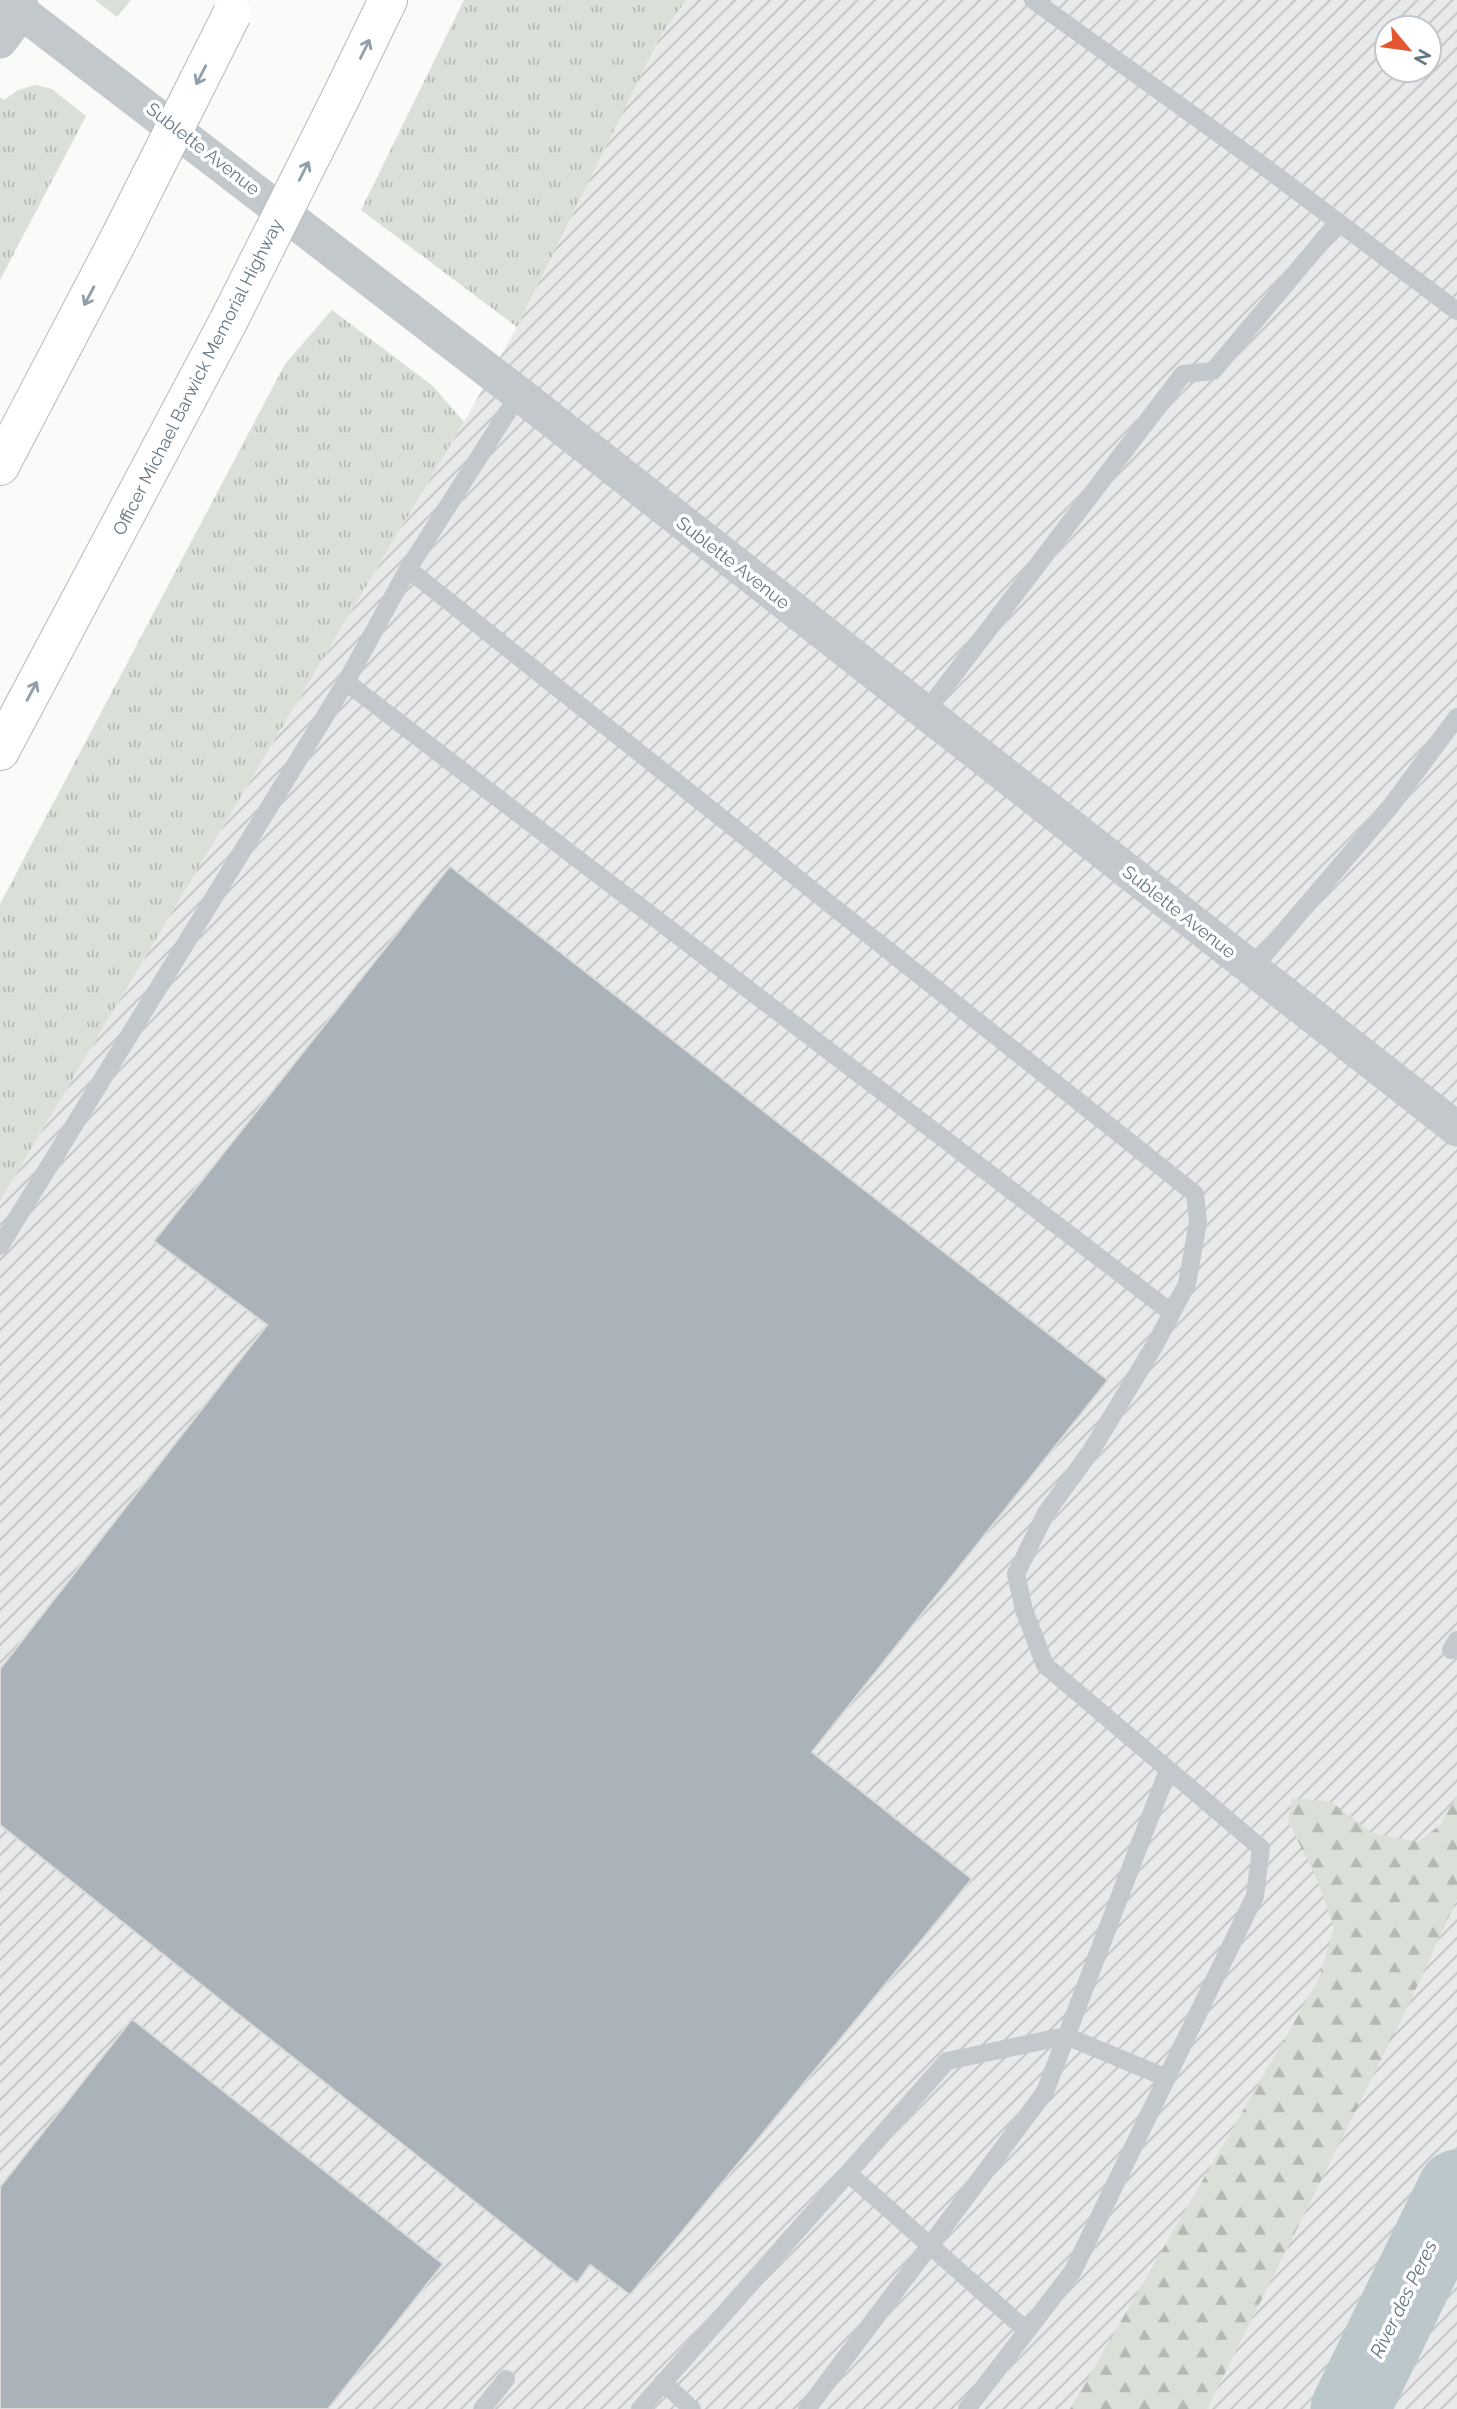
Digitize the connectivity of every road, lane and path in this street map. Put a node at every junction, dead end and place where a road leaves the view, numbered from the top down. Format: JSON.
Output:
{"nodes":[{"id":1,"x":388,"y":0,"type":"edge"},
{"id":2,"x":1033,"y":0,"type":"edge"},
{"id":3,"x":14,"y":5,"type":"edge"},
{"id":4,"x":235,"y":7,"type":"edge"},
{"id":5,"x":0,"y":41,"type":"edge"},
{"id":6,"x":1338,"y":222,"type":"junction"},
{"id":7,"x":1457,"y":311,"type":"edge"},
{"id":8,"x":519,"y":394,"type":"junction"},
{"id":9,"x":0,"y":466,"type":"edge"},
{"id":10,"x":408,"y":569,"type":"junction"},
{"id":11,"x":346,"y":682,"type":"junction"},
{"id":12,"x":924,"y":714,"type":"junction"},
{"id":13,"x":1457,"y":717,"type":"edge"},
{"id":14,"x":0,"y":751,"type":"edge"},
{"id":15,"x":1252,"y":969,"type":"junction"},
{"id":16,"x":1457,"y":1129,"type":"edge"},
{"id":17,"x":0,"y":1247,"type":"edge"},
{"id":18,"x":1172,"y":1313,"type":"junction"},
{"id":19,"x":1168,"y":1770,"type":"junction"},
{"id":20,"x":1066,"y":2036,"type":"junction"},
{"id":21,"x":1167,"y":2078,"type":"junction"},
{"id":22,"x":849,"y":2174,"type":"junction"},
{"id":23,"x":931,"y":2244,"type":"junction"},
{"id":24,"x":1027,"y":2331,"type":"junction"},
{"id":25,"x":506,"y":2379,"type":"dead end"},
{"id":26,"x":663,"y":2382,"type":"junction"},
{"id":27,"x":482,"y":2409,"type":"edge"},
{"id":28,"x":640,"y":2409,"type":"edge"},
{"id":29,"x":692,"y":2409,"type":"edge"},
{"id":30,"x":807,"y":2409,"type":"edge"},
{"id":31,"x":967,"y":2409,"type":"edge"}],
"edges":[{"from":14,"to":1,"type":"highway","name":"Officer Michael Barwick Memorial Highway","one_way":true,"bridge":true},
{"from":2,"to":6,"type":"lane"},
{"from":3,"to":5,"type":"street"},
{"from":3,"to":8,"type":"street","name":"Sublette Avenue"},
{"from":4,"to":9,"type":"highway","one_way":true,"bridge":true},
{"from":6,"to":7,"type":"lane"},
{"from":6,"to":12,"type":"lane"},
{"from":8,"to":10,"type":"lane"},
{"from":8,"to":12,"type":"street","name":"Sublette Avenue"},
{"from":10,"to":11,"type":"lane"},
{"from":10,"to":18,"type":"lane"},
{"from":11,"to":17,"type":"lane"},
{"from":11,"to":18,"type":"lane"},
{"from":12,"to":15,"type":"street","name":"Sublette Avenue"},
{"from":13,"to":15,"type":"lane"},
{"from":15,"to":16,"type":"street","name":"Sublette Avenue"},
{"from":18,"to":19,"type":"lane"},
{"from":19,"to":20,"type":"lane"},
{"from":19,"to":21,"type":"lane"},
{"from":20,"to":21,"type":"lane"},
{"from":20,"to":22,"type":"lane"},
{"from":20,"to":23,"type":"lane"},
{"from":21,"to":24,"type":"lane"},
{"from":22,"to":23,"type":"lane"},
{"from":22,"to":26,"type":"lane"},
{"from":23,"to":24,"type":"lane"},
{"from":23,"to":30,"type":"lane"},
{"from":24,"to":31,"type":"lane"},
{"from":25,"to":27,"type":"lane"},
{"from":26,"to":28,"type":"lane"},
{"from":26,"to":29,"type":"lane"}]}
